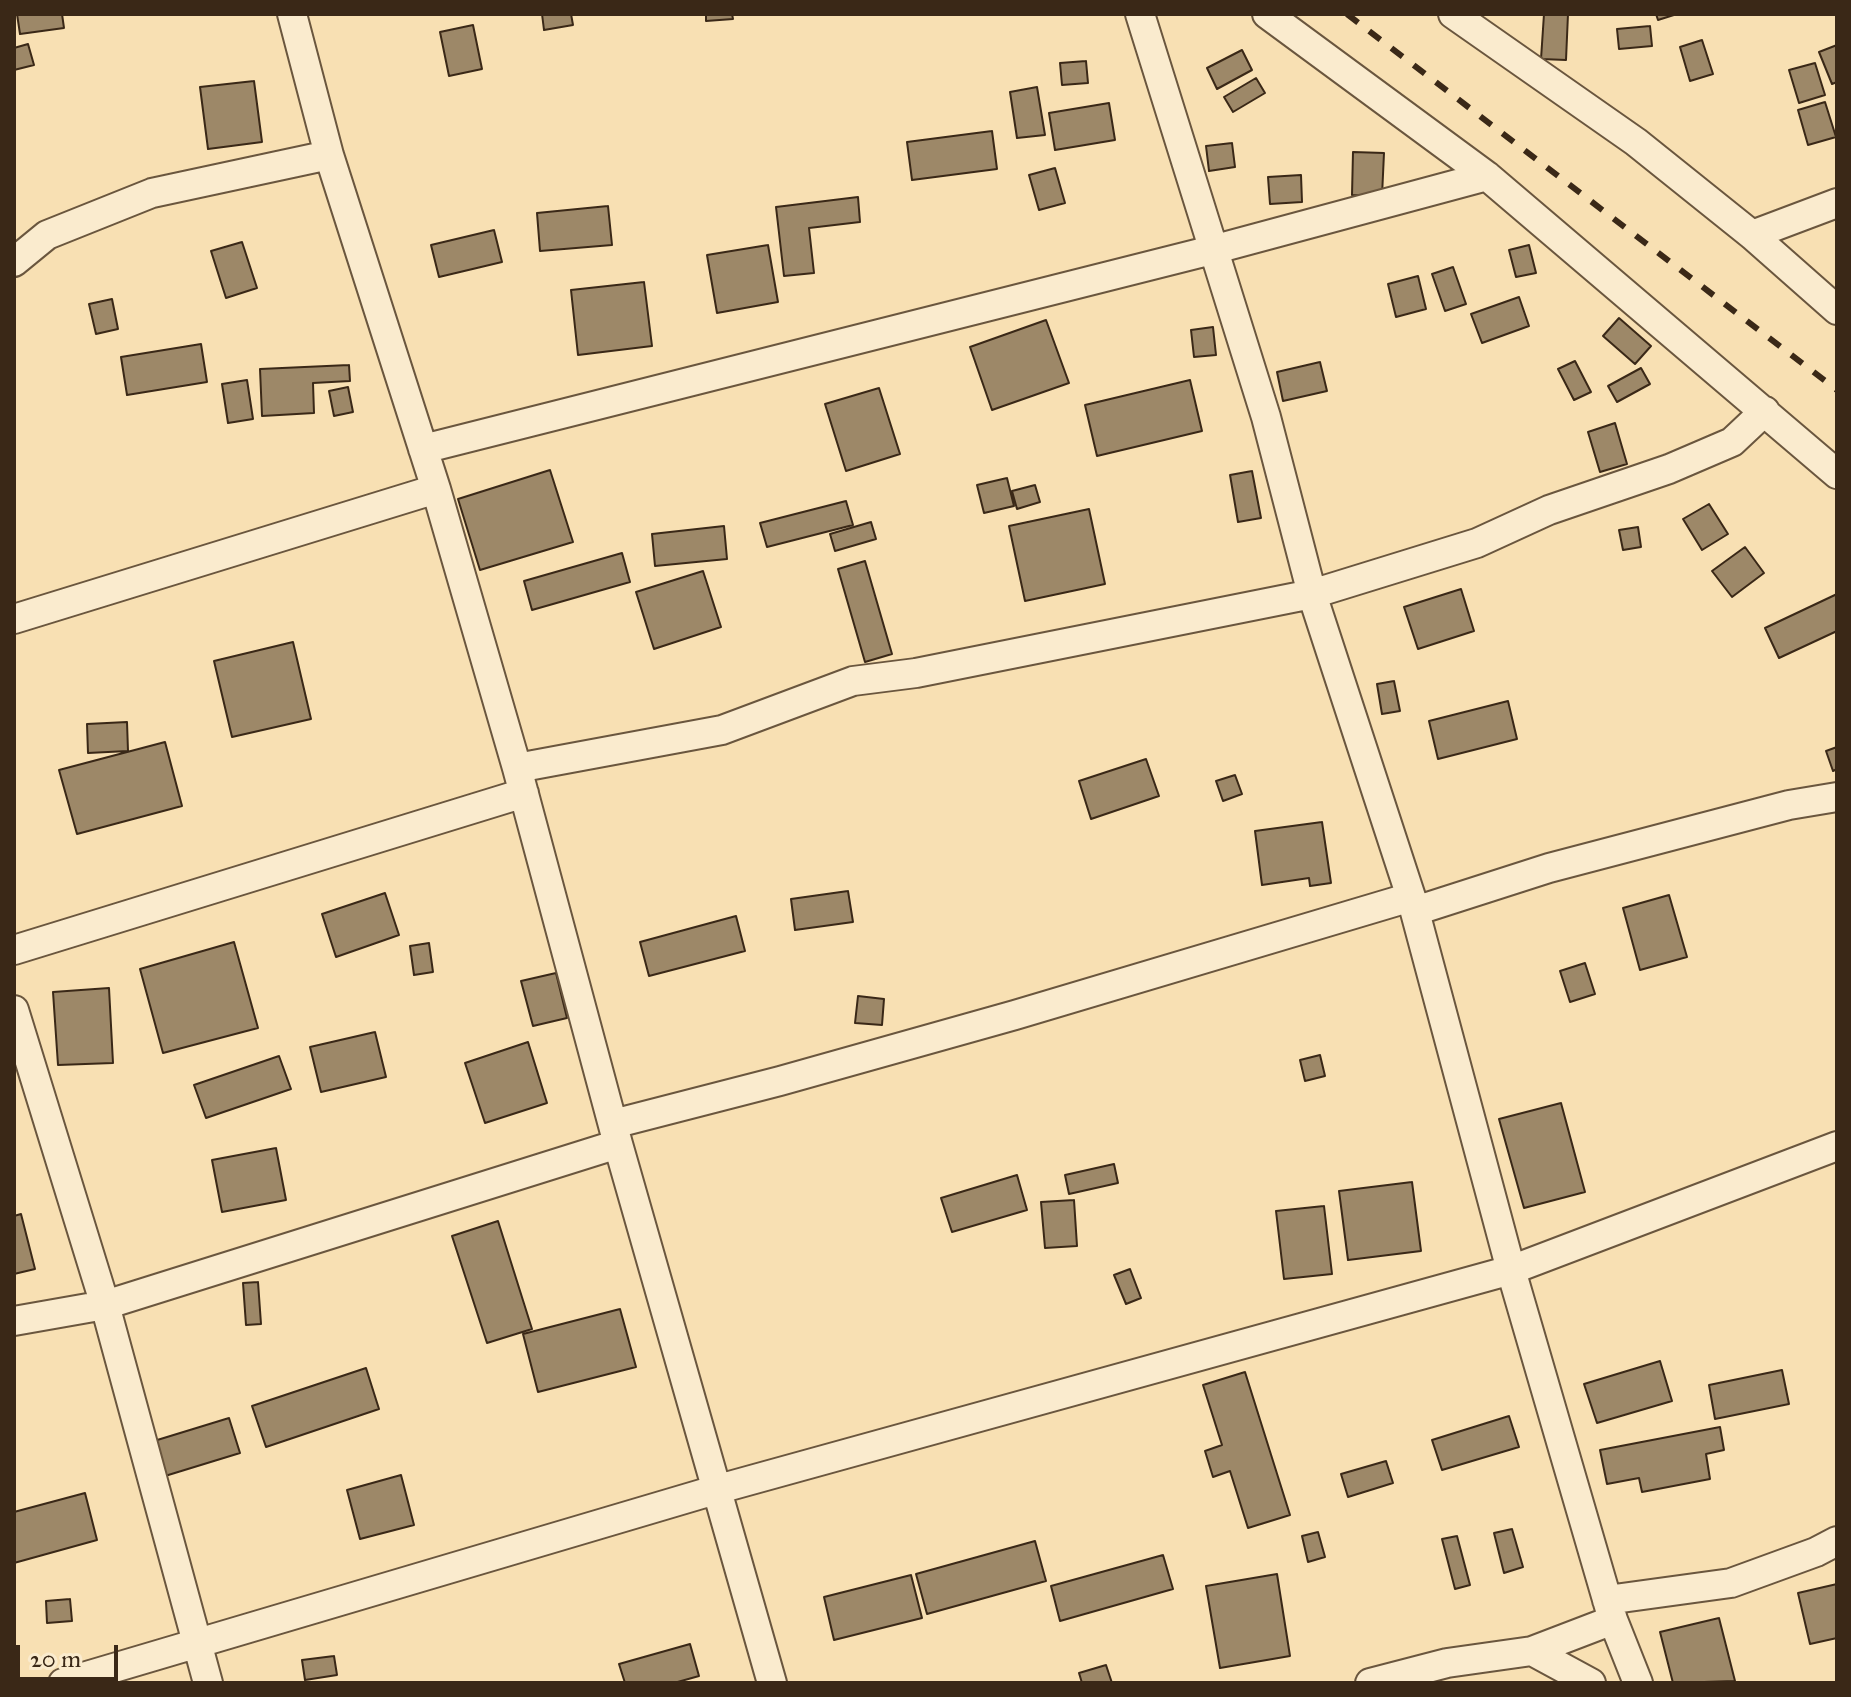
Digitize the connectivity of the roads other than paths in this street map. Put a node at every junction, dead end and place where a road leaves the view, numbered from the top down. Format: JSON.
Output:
{"nodes":[{"id":1,"x":292,"y":14,"type":"edge"},
{"id":2,"x":1140,"y":14,"type":"edge"},
{"id":3,"x":1267,"y":14,"type":"edge"},
{"id":4,"x":1453,"y":14,"type":"edge"},
{"id":5,"x":329,"y":155,"type":"junction"},
{"id":6,"x":1487,"y":176,"type":"junction"},
{"id":7,"x":1837,"y":203,"type":"edge"},
{"id":8,"x":1752,"y":235,"type":"junction"},
{"id":9,"x":1212,"y":250,"type":"junction"},
{"id":10,"x":14,"y":262,"type":"edge"},
{"id":11,"x":1837,"y":310,"type":"edge"},
{"id":12,"x":1765,"y":411,"type":"junction"},
{"id":13,"x":423,"y":449,"type":"junction"},
{"id":14,"x":1837,"y":474,"type":"edge"},
{"id":15,"x":436,"y":489,"type":"junction"},
{"id":16,"x":1312,"y":594,"type":"junction"},
{"id":17,"x":14,"y":619,"type":"edge"},
{"id":18,"x":520,"y":781,"type":"junction"},
{"id":19,"x":1837,"y":797,"type":"edge"},
{"id":20,"x":1413,"y":904,"type":"junction"},
{"id":21,"x":14,"y":950,"type":"edge"},
{"id":22,"x":14,"y":1010,"type":"edge"},
{"id":23,"x":615,"y":1134,"type":"junction"},
{"id":24,"x":1837,"y":1146,"type":"edge"},
{"id":25,"x":1511,"y":1270,"type":"junction"},
{"id":26,"x":105,"y":1305,"type":"junction"},
{"id":27,"x":14,"y":1321,"type":"edge"},
{"id":28,"x":715,"y":1490,"type":"junction"},
{"id":29,"x":1837,"y":1541,"type":"edge"},
{"id":30,"x":1610,"y":1610,"type":"junction"},
{"id":31,"x":196,"y":1642,"type":"junction"},
{"id":32,"x":1532,"y":1651,"type":"junction"},
{"id":33,"x":63,"y":1683,"type":"edge"},
{"id":34,"x":208,"y":1683,"type":"edge"},
{"id":35,"x":772,"y":1683,"type":"edge"},
{"id":36,"x":1370,"y":1683,"type":"edge"},
{"id":37,"x":1591,"y":1683,"type":"edge"},
{"id":38,"x":1638,"y":1683,"type":"edge"}],
"edges":[{"from":1,"to":5,"type":"street"},
{"from":2,"to":9,"type":"street"},
{"from":3,"to":6,"type":"street"},
{"from":4,"to":8,"type":"street"},
{"from":5,"to":10,"type":"street"},
{"from":5,"to":13,"type":"street"},
{"from":6,"to":9,"type":"street"},
{"from":6,"to":12,"type":"street"},
{"from":7,"to":8,"type":"street"},
{"from":8,"to":11,"type":"street"},
{"from":9,"to":13,"type":"street"},
{"from":9,"to":16,"type":"street"},
{"from":12,"to":14,"type":"street"},
{"from":12,"to":16,"type":"street"},
{"from":13,"to":15,"type":"street"},
{"from":15,"to":17,"type":"street"},
{"from":15,"to":18,"type":"street"},
{"from":16,"to":18,"type":"street"},
{"from":16,"to":20,"type":"street"},
{"from":18,"to":21,"type":"street"},
{"from":18,"to":23,"type":"street"},
{"from":19,"to":20,"type":"street"},
{"from":20,"to":23,"type":"street"},
{"from":20,"to":25,"type":"street"},
{"from":22,"to":26,"type":"street"},
{"from":23,"to":26,"type":"street"},
{"from":23,"to":28,"type":"street"},
{"from":24,"to":25,"type":"street"},
{"from":25,"to":28,"type":"street"},
{"from":25,"to":30,"type":"street"},
{"from":26,"to":27,"type":"street"},
{"from":26,"to":31,"type":"street"},
{"from":28,"to":31,"type":"street"},
{"from":28,"to":35,"type":"street"},
{"from":29,"to":30,"type":"street"},
{"from":30,"to":32,"type":"street"},
{"from":30,"to":38,"type":"street"},
{"from":31,"to":33,"type":"street"},
{"from":31,"to":34,"type":"street"},
{"from":32,"to":36,"type":"street"},
{"from":32,"to":37,"type":"street"}]}
